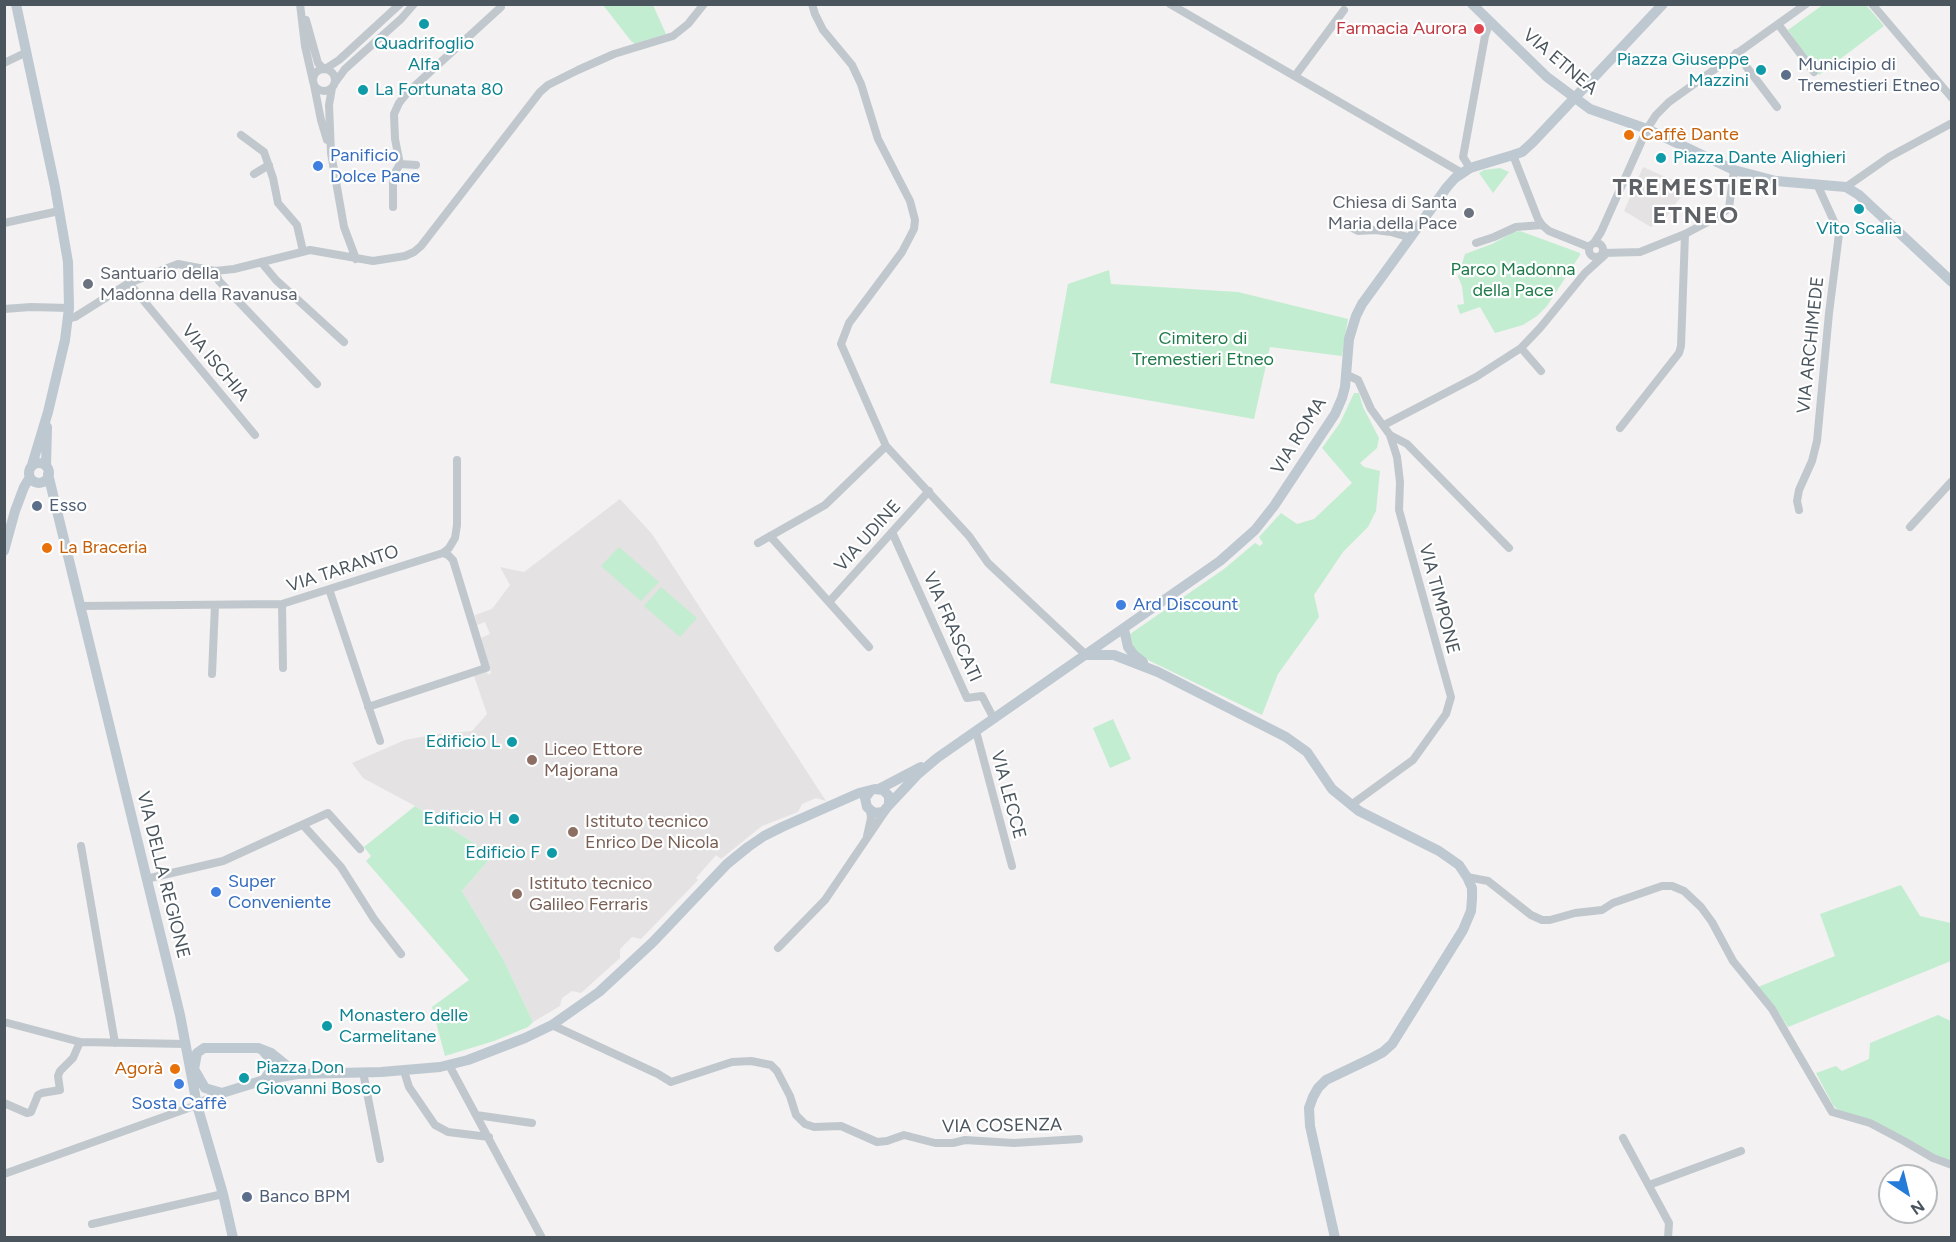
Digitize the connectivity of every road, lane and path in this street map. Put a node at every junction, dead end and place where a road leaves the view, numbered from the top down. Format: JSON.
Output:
{"nodes":[{"id":1,"x":16,"y":4,"type":"edge"},
{"id":2,"x":301,"y":4,"type":"edge"},
{"id":3,"x":400,"y":4,"type":"edge"},
{"id":4,"x":414,"y":4,"type":"edge"},
{"id":5,"x":704,"y":4,"type":"edge"},
{"id":6,"x":812,"y":4,"type":"edge"},
{"id":7,"x":1170,"y":4,"type":"edge"},
{"id":8,"x":1472,"y":4,"type":"edge"},
{"id":9,"x":1806,"y":4,"type":"edge"},
{"id":10,"x":1872,"y":4,"type":"edge"},
{"id":11,"x":502,"y":5,"type":"edge"},
{"id":12,"x":1659,"y":6,"type":"edge"},
{"id":13,"x":1344,"y":10,"type":"dead end"},
{"id":14,"x":1490,"y":22,"type":"junction"},
{"id":15,"x":1778,"y":24,"type":"junction"},
{"id":16,"x":27,"y":52,"type":"junction"},
{"id":17,"x":1736,"y":53,"type":"junction"},
{"id":18,"x":4,"y":63,"type":"edge"},
{"id":19,"x":324,"y":69,"type":"junction"},
{"id":20,"x":1814,"y":72,"type":"dead end"},
{"id":21,"x":1295,"y":76,"type":"junction"},
{"id":22,"x":314,"y":83,"type":"junction"},
{"id":23,"x":333,"y":86,"type":"junction"},
{"id":24,"x":1576,"y":97,"type":"junction"},
{"id":25,"x":1952,"y":98,"type":"edge"},
{"id":26,"x":1778,"y":106,"type":"dead end"},
{"id":27,"x":1952,"y":123,"type":"edge"},
{"id":28,"x":1647,"y":129,"type":"junction"},
{"id":29,"x":241,"y":135,"type":"dead end"},
{"id":30,"x":331,"y":153,"type":"junction"},
{"id":31,"x":1514,"y":155,"type":"junction"},
{"id":32,"x":400,"y":164,"type":"junction"},
{"id":33,"x":268,"y":165,"type":"junction"},
{"id":34,"x":416,"y":165,"type":"dead end"},
{"id":35,"x":1734,"y":170,"type":"junction"},
{"id":36,"x":1466,"y":171,"type":"junction"},
{"id":37,"x":254,"y":174,"type":"dead end"},
{"id":38,"x":1817,"y":184,"type":"junction"},
{"id":39,"x":1846,"y":187,"type":"junction"},
{"id":40,"x":393,"y":207,"type":"dead end"},
{"id":41,"x":59,"y":212,"type":"junction"},
{"id":42,"x":4,"y":223,"type":"edge"},
{"id":43,"x":1346,"y":225,"type":"dead end"},
{"id":44,"x":1542,"y":225,"type":"junction"},
{"id":45,"x":1685,"y":234,"type":"junction"},
{"id":46,"x":1411,"y":238,"type":"junction"},
{"id":47,"x":1476,"y":243,"type":"dead end"},
{"id":48,"x":1591,"y":247,"type":"junction"},
{"id":49,"x":303,"y":251,"type":"junction"},
{"id":50,"x":1602,"y":255,"type":"junction"},
{"id":51,"x":356,"y":259,"type":"junction"},
{"id":52,"x":261,"y":262,"type":"junction"},
{"id":53,"x":215,"y":271,"type":"junction"},
{"id":54,"x":1585,"y":273,"type":"junction"},
{"id":55,"x":1952,"y":282,"type":"edge"},
{"id":56,"x":129,"y":283,"type":"junction"},
{"id":57,"x":4,"y":309,"type":"edge"},
{"id":58,"x":68,"y":314,"type":"junction"},
{"id":59,"x":344,"y":342,"type":"dead end"},
{"id":60,"x":1521,"y":348,"type":"junction"},
{"id":61,"x":1541,"y":371,"type":"dead end"},
{"id":62,"x":1347,"y":375,"type":"junction"},
{"id":63,"x":317,"y":384,"type":"dead end"},
{"id":64,"x":48,"y":412,"type":"junction"},
{"id":65,"x":1384,"y":425,"type":"junction"},
{"id":66,"x":1620,"y":428,"type":"dead end"},
{"id":67,"x":255,"y":435,"type":"dead end"},
{"id":68,"x":1390,"y":435,"type":"junction"},
{"id":69,"x":886,"y":446,"type":"junction"},
{"id":70,"x":457,"y":460,"type":"dead end"},
{"id":71,"x":32,"y":465,"type":"junction"},
{"id":72,"x":47,"y":470,"type":"junction"},
{"id":73,"x":34,"y":481,"type":"junction"},
{"id":74,"x":1952,"y":481,"type":"edge"},
{"id":75,"x":929,"y":491,"type":"junction"},
{"id":76,"x":1799,"y":510,"type":"dead end"},
{"id":77,"x":58,"y":521,"type":"junction"},
{"id":78,"x":1910,"y":527,"type":"dead end"},
{"id":79,"x":892,"y":532,"type":"junction"},
{"id":80,"x":770,"y":536,"type":"junction"},
{"id":81,"x":758,"y":543,"type":"dead end"},
{"id":82,"x":1509,"y":548,"type":"dead end"},
{"id":83,"x":4,"y":551,"type":"edge"},
{"id":84,"x":443,"y":553,"type":"junction"},
{"id":85,"x":329,"y":589,"type":"junction"},
{"id":86,"x":829,"y":602,"type":"junction"},
{"id":87,"x":282,"y":604,"type":"junction"},
{"id":88,"x":214,"y":605,"type":"junction"},
{"id":89,"x":80,"y":606,"type":"junction"},
{"id":90,"x":1124,"y":629,"type":"junction"},
{"id":91,"x":1108,"y":640,"type":"junction"},
{"id":92,"x":869,"y":647,"type":"dead end"},
{"id":93,"x":1086,"y":655,"type":"junction"},
{"id":94,"x":1114,"y":655,"type":"junction"},
{"id":95,"x":1134,"y":655,"type":"junction"},
{"id":96,"x":283,"y":669,"type":"dead end"},
{"id":97,"x":1158,"y":672,"type":"junction"},
{"id":98,"x":212,"y":674,"type":"dead end"},
{"id":99,"x":368,"y":707,"type":"junction"},
{"id":100,"x":994,"y":719,"type":"junction"},
{"id":101,"x":976,"y":731,"type":"junction"},
{"id":102,"x":380,"y":741,"type":"dead end"},
{"id":103,"x":937,"y":758,"type":"junction"},
{"id":104,"x":875,"y":790,"type":"junction"},
{"id":105,"x":1351,"y":805,"type":"junction"},
{"id":106,"x":888,"y":807,"type":"junction"},
{"id":107,"x":868,"y":809,"type":"junction"},
{"id":108,"x":816,"y":813,"type":"junction"},
{"id":109,"x":303,"y":825,"type":"junction"},
{"id":110,"x":865,"y":843,"type":"junction"},
{"id":111,"x":81,"y":846,"type":"dead end"},
{"id":112,"x":360,"y":849,"type":"dead end"},
{"id":113,"x":1012,"y":866,"type":"dead end"},
{"id":114,"x":1467,"y":877,"type":"junction"},
{"id":115,"x":146,"y":879,"type":"junction"},
{"id":116,"x":778,"y":948,"type":"dead end"},
{"id":117,"x":401,"y":954,"type":"dead end"},
{"id":118,"x":180,"y":1015,"type":"junction"},
{"id":119,"x":4,"y":1022,"type":"edge"},
{"id":120,"x":552,"y":1025,"type":"junction"},
{"id":121,"x":80,"y":1042,"type":"junction"},
{"id":122,"x":115,"y":1043,"type":"junction"},
{"id":123,"x":186,"y":1044,"type":"junction"},
{"id":124,"x":204,"y":1048,"type":"junction"},
{"id":125,"x":258,"y":1048,"type":"junction"},
{"id":126,"x":188,"y":1058,"type":"junction"},
{"id":127,"x":449,"y":1065,"type":"junction"},
{"id":128,"x":194,"y":1070,"type":"junction"},
{"id":129,"x":404,"y":1071,"type":"junction"},
{"id":130,"x":363,"y":1072,"type":"junction"},
{"id":131,"x":297,"y":1074,"type":"junction"},
{"id":132,"x":264,"y":1080,"type":"junction"},
{"id":133,"x":193,"y":1082,"type":"junction"},
{"id":134,"x":222,"y":1094,"type":"junction"},
{"id":135,"x":4,"y":1103,"type":"edge"},
{"id":136,"x":198,"y":1105,"type":"junction"},
{"id":137,"x":476,"y":1115,"type":"junction"},
{"id":138,"x":532,"y":1123,"type":"dead end"},
{"id":139,"x":489,"y":1137,"type":"junction"},
{"id":140,"x":1623,"y":1138,"type":"dead end"},
{"id":141,"x":1079,"y":1139,"type":"dead end"},
{"id":142,"x":1741,"y":1151,"type":"dead end"},
{"id":143,"x":380,"y":1159,"type":"dead end"},
{"id":144,"x":1952,"y":1165,"type":"edge"},
{"id":145,"x":4,"y":1174,"type":"edge"},
{"id":146,"x":1648,"y":1185,"type":"junction"},
{"id":147,"x":223,"y":1194,"type":"junction"},
{"id":148,"x":92,"y":1224,"type":"dead end"},
{"id":149,"x":233,"y":1238,"type":"edge"},
{"id":150,"x":542,"y":1238,"type":"edge"},
{"id":151,"x":1335,"y":1238,"type":"edge"},
{"id":152,"x":1668,"y":1238,"type":"edge"}],
"edges":[{"from":1,"to":16,"type":"main road"},
{"from":2,"to":19,"type":"street"},
{"from":2,"to":22,"type":"street"},
{"from":3,"to":19,"type":"street"},
{"from":4,"to":23,"type":"street"},
{"from":5,"to":51,"type":"street"},
{"from":6,"to":69,"type":"street"},
{"from":7,"to":21,"type":"street"},
{"from":8,"to":14,"type":"main road","name":"VIA ETNEA"},
{"from":9,"to":15,"type":"street"},
{"from":10,"to":25,"type":"street"},
{"from":11,"to":32,"type":"street"},
{"from":12,"to":24,"type":"main road"},
{"from":13,"to":21,"type":"street"},
{"from":14,"to":24,"type":"main road","name":"VIA ETNEA"},
{"from":14,"to":36,"type":"street"},
{"from":15,"to":17,"type":"street"},
{"from":15,"to":20,"type":"street"},
{"from":16,"to":18,"type":"street"},
{"from":16,"to":41,"type":"main road"},
{"from":17,"to":26,"type":"street"},
{"from":17,"to":28,"type":"street"},
{"from":19,"to":22,"type":"street"},
{"from":19,"to":23,"type":"street"},
{"from":21,"to":36,"type":"street"},
{"from":22,"to":23,"type":"street"},
{"from":22,"to":30,"type":"street"},
{"from":23,"to":30,"type":"street"},
{"from":24,"to":28,"type":"main road","name":"VIA ETNEA"},
{"from":24,"to":31,"type":"main road"},
{"from":27,"to":39,"type":"street"},
{"from":28,"to":35,"type":"main road","name":"VIA ETNEA"},
{"from":28,"to":48,"type":"street"},
{"from":29,"to":33,"type":"street"},
{"from":30,"to":51,"type":"street"},
{"from":31,"to":36,"type":"main road"},
{"from":31,"to":44,"type":"street"},
{"from":32,"to":34,"type":"street"},
{"from":32,"to":40,"type":"street"},
{"from":33,"to":37,"type":"street"},
{"from":33,"to":49,"type":"street"},
{"from":35,"to":38,"type":"main road","name":"VIA ETNEA"},
{"from":35,"to":45,"type":"street"},
{"from":36,"to":46,"type":"main road","name":"VIA ROMA"},
{"from":38,"to":39,"type":"main road","name":"VIA ETNEA"},
{"from":38,"to":76,"type":"street","name":"VIA ARCHIMEDE"},
{"from":39,"to":55,"type":"main road"},
{"from":41,"to":42,"type":"street"},
{"from":41,"to":58,"type":"main road"},
{"from":43,"to":46,"type":"street"},
{"from":44,"to":47,"type":"street"},
{"from":44,"to":48,"type":"street"},
{"from":45,"to":50,"type":"street"},
{"from":45,"to":66,"type":"street"},
{"from":46,"to":62,"type":"main road","name":"VIA ROMA"},
{"from":48,"to":50,"type":"street"},
{"from":48,"to":54,"type":"street"},
{"from":49,"to":51,"type":"street"},
{"from":49,"to":52,"type":"street"},
{"from":50,"to":54,"type":"street"},
{"from":52,"to":53,"type":"street"},
{"from":52,"to":59,"type":"street"},
{"from":53,"to":56,"type":"street"},
{"from":53,"to":63,"type":"street"},
{"from":54,"to":60,"type":"street"},
{"from":56,"to":58,"type":"street"},
{"from":56,"to":67,"type":"street","name":"VIA ISCHIA"},
{"from":57,"to":58,"type":"street"},
{"from":58,"to":64,"type":"main road"},
{"from":60,"to":61,"type":"street"},
{"from":60,"to":65,"type":"street"},
{"from":62,"to":65,"type":"street","name":"VIA TIMPONE"},
{"from":62,"to":90,"type":"main road","name":"VIA ROMA"},
{"from":64,"to":71,"type":"main road"},
{"from":64,"to":72,"type":"main road"},
{"from":65,"to":68,"type":"street","name":"VIA TIMPONE"},
{"from":68,"to":82,"type":"street"},
{"from":68,"to":105,"type":"street","name":"VIA TIMPONE"},
{"from":69,"to":75,"type":"street"},
{"from":69,"to":80,"type":"street"},
{"from":70,"to":84,"type":"street"},
{"from":71,"to":72,"type":"main road"},
{"from":71,"to":73,"type":"main road"},
{"from":72,"to":73,"type":"main road"},
{"from":72,"to":77,"type":"main road"},
{"from":73,"to":77,"type":"main road"},
{"from":73,"to":83,"type":"main road"},
{"from":74,"to":78,"type":"street"},
{"from":75,"to":79,"type":"street","name":"VIA UDINE"},
{"from":75,"to":93,"type":"street"},
{"from":77,"to":89,"type":"main road","name":"VIA DELLA REGIONE"},
{"from":79,"to":86,"type":"street","name":"VIA UDINE"},
{"from":79,"to":100,"type":"street","name":"VIA FRASCATI"},
{"from":80,"to":81,"type":"street"},
{"from":80,"to":86,"type":"street"},
{"from":84,"to":85,"type":"street","name":"VIA TARANTO"},
{"from":84,"to":99,"type":"street"},
{"from":85,"to":87,"type":"street","name":"VIA TARANTO"},
{"from":85,"to":99,"type":"street"},
{"from":86,"to":92,"type":"street"},
{"from":87,"to":88,"type":"street","name":"VIA TARANTO"},
{"from":87,"to":96,"type":"street"},
{"from":88,"to":89,"type":"street","name":"VIA TARANTO"},
{"from":88,"to":98,"type":"street"},
{"from":89,"to":115,"type":"main road","name":"VIA DELLA REGIONE"},
{"from":90,"to":91,"type":"main road","name":"VIA ROMA"},
{"from":90,"to":95,"type":"main road"},
{"from":91,"to":93,"type":"main road","name":"VIA ROMA"},
{"from":91,"to":94,"type":"main road"},
{"from":91,"to":95,"type":"main road"},
{"from":93,"to":94,"type":"main road"},
{"from":93,"to":100,"type":"main road","name":"VIA ROMA"},
{"from":94,"to":97,"type":"main road"},
{"from":95,"to":97,"type":"main road"},
{"from":97,"to":105,"type":"main road"},
{"from":99,"to":102,"type":"street"},
{"from":100,"to":101,"type":"main road","name":"VIA ROMA"},
{"from":101,"to":103,"type":"main road","name":"VIA ROMA"},
{"from":101,"to":113,"type":"street","name":"VIA LECCE"},
{"from":103,"to":104,"type":"main road"},
{"from":103,"to":106,"type":"main road"},
{"from":104,"to":106,"type":"main road"},
{"from":104,"to":107,"type":"main road"},
{"from":104,"to":108,"type":"main road"},
{"from":105,"to":114,"type":"main road"},
{"from":106,"to":107,"type":"main road"},
{"from":106,"to":110,"type":"street"},
{"from":107,"to":108,"type":"main road"},
{"from":107,"to":110,"type":"street"},
{"from":108,"to":120,"type":"main road"},
{"from":109,"to":112,"type":"street"},
{"from":109,"to":115,"type":"street"},
{"from":109,"to":117,"type":"street"},
{"from":110,"to":116,"type":"street"},
{"from":111,"to":122,"type":"street"},
{"from":114,"to":144,"type":"street"},
{"from":114,"to":151,"type":"main road"},
{"from":115,"to":118,"type":"main road","name":"VIA DELLA REGIONE"},
{"from":118,"to":123,"type":"main road","name":"VIA DELLA REGIONE"},
{"from":118,"to":124,"type":"main road"},
{"from":119,"to":121,"type":"street"},
{"from":120,"to":127,"type":"main road"},
{"from":120,"to":141,"type":"street","name":"VIA COSENZA"},
{"from":121,"to":122,"type":"street"},
{"from":121,"to":135,"type":"street"},
{"from":122,"to":123,"type":"street"},
{"from":123,"to":126,"type":"main road","name":"VIA DELLA REGIONE"},
{"from":124,"to":125,"type":"main road"},
{"from":124,"to":128,"type":"main road"},
{"from":125,"to":131,"type":"main road"},
{"from":125,"to":132,"type":"main road"},
{"from":126,"to":128,"type":"main road"},
{"from":126,"to":133,"type":"main road","name":"VIA DELLA REGIONE"},
{"from":127,"to":129,"type":"main road"},
{"from":127,"to":137,"type":"street"},
{"from":128,"to":133,"type":"main road"},
{"from":128,"to":134,"type":"main road"},
{"from":129,"to":130,"type":"main road"},
{"from":129,"to":139,"type":"street"},
{"from":130,"to":131,"type":"main road"},
{"from":130,"to":143,"type":"street"},
{"from":131,"to":132,"type":"main road"},
{"from":132,"to":134,"type":"main road"},
{"from":133,"to":136,"type":"main road","name":"VIA DELLA REGIONE"},
{"from":134,"to":136,"type":"main road"},
{"from":136,"to":145,"type":"street"},
{"from":136,"to":147,"type":"main road","name":"VIA DELLA REGIONE"},
{"from":137,"to":138,"type":"street"},
{"from":137,"to":139,"type":"street"},
{"from":139,"to":150,"type":"street"},
{"from":140,"to":146,"type":"street"},
{"from":142,"to":146,"type":"street"},
{"from":146,"to":152,"type":"street"},
{"from":147,"to":148,"type":"street"},
{"from":147,"to":149,"type":"main road","name":"VIA DELLA REGIONE"}]}
